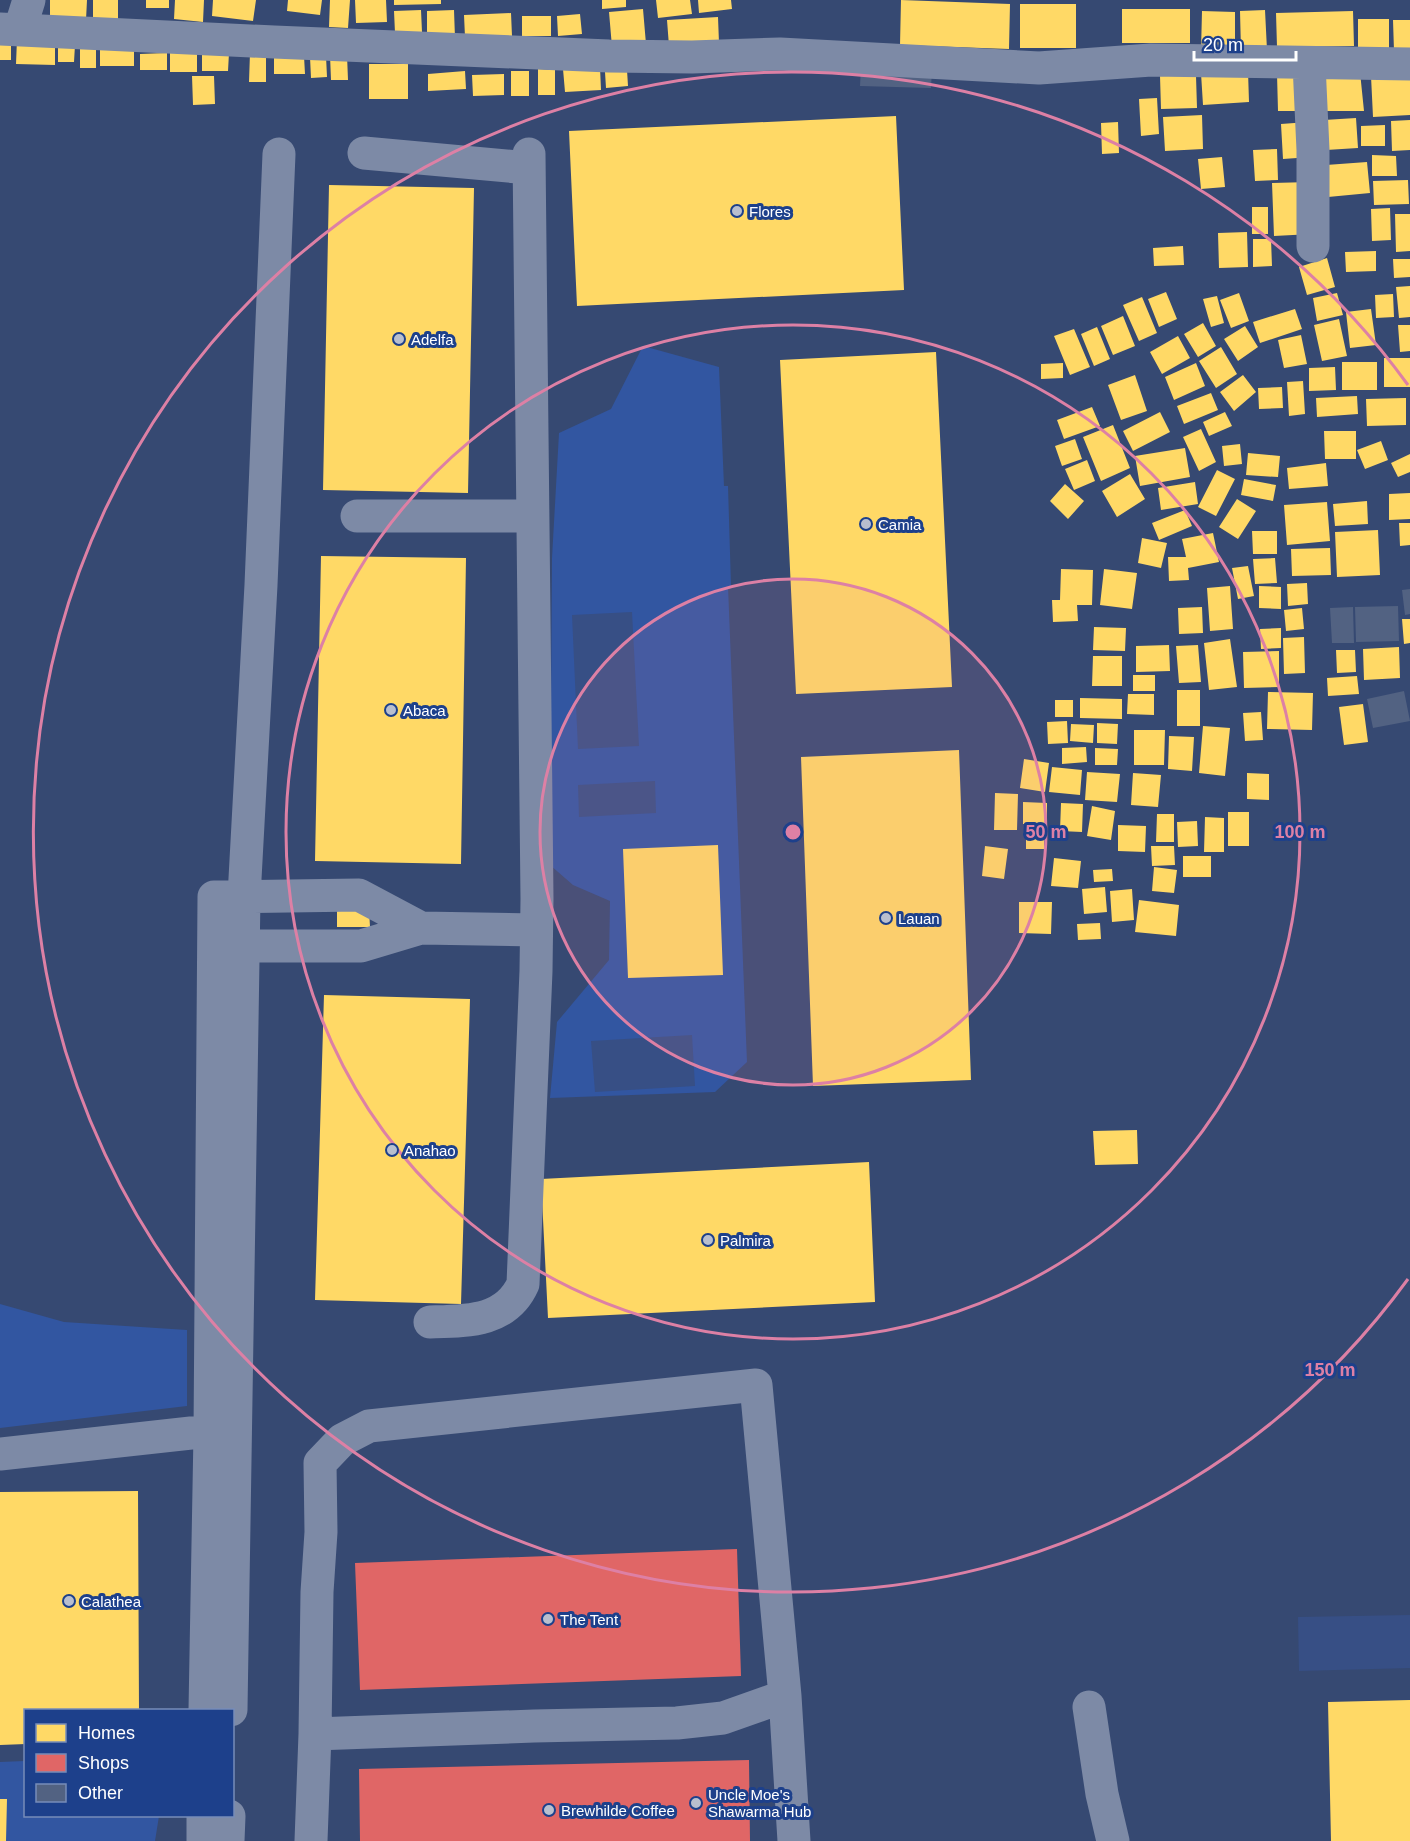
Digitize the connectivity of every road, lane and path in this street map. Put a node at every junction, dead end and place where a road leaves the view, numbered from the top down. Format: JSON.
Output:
{"nodes":[{"id":1,"x":16,"y":19,"type":"edge"},
{"id":2,"x":1308,"y":64,"type":"junction"},
{"id":3,"x":1410,"y":64,"type":"edge"},
{"id":4,"x":364,"y":153,"type":"dead end"},
{"id":5,"x":279,"y":154,"type":"dead end"},
{"id":6,"x":1313,"y":246,"type":"dead end"},
{"id":7,"x":357,"y":516,"type":"dead end"},
{"id":8,"x":532,"y":516,"type":"junction"},
{"id":9,"x":244,"y":897,"type":"junction"},
{"id":10,"x":421,"y":928,"type":"junction"},
{"id":11,"x":536,"y":930,"type":"junction"},
{"id":12,"x":242,"y":946,"type":"junction"},
{"id":13,"x":430,"y":1322,"type":"dead end"},
{"id":14,"x":223,"y":1433,"type":"junction"},
{"id":15,"x":0,"y":1454,"type":"edge"},
{"id":16,"x":784,"y":1696,"type":"junction"},
{"id":17,"x":1089,"y":1707,"type":"dead end"},
{"id":18,"x":205,"y":1709,"type":"edge"},
{"id":19,"x":231,"y":1709,"type":"edge"},
{"id":20,"x":315,"y":1734,"type":"junction"},
{"id":21,"x":203,"y":1817,"type":"edge"},
{"id":22,"x":229,"y":1817,"type":"edge"},
{"id":23,"x":203,"y":1841,"type":"edge"},
{"id":24,"x":228,"y":1841,"type":"edge"},
{"id":25,"x":311,"y":1841,"type":"edge"},
{"id":26,"x":794,"y":1841,"type":"edge"},
{"id":27,"x":1113,"y":1841,"type":"edge"}],
"edges":[{"from":1,"to":2,"type":"street"},
{"from":2,"to":3,"type":"street"},
{"from":2,"to":6,"type":"street"},
{"from":4,"to":8,"type":"street"},
{"from":5,"to":9,"type":"street"},
{"from":7,"to":8,"type":"street"},
{"from":8,"to":11,"type":"street"},
{"from":9,"to":10,"type":"street"},
{"from":9,"to":12,"type":"street"},
{"from":9,"to":14,"type":"street"},
{"from":10,"to":11,"type":"street"},
{"from":10,"to":12,"type":"street"},
{"from":11,"to":13,"type":"street"},
{"from":12,"to":14,"type":"street"},
{"from":14,"to":15,"type":"street"},
{"from":14,"to":18,"type":"street"},
{"from":14,"to":19,"type":"street"},
{"from":16,"to":20,"type":"street"},
{"from":16,"to":20,"type":"street"},
{"from":16,"to":26,"type":"street"},
{"from":17,"to":27,"type":"street"},
{"from":20,"to":25,"type":"street"},
{"from":21,"to":23,"type":"street"},
{"from":22,"to":24,"type":"street"}]}
